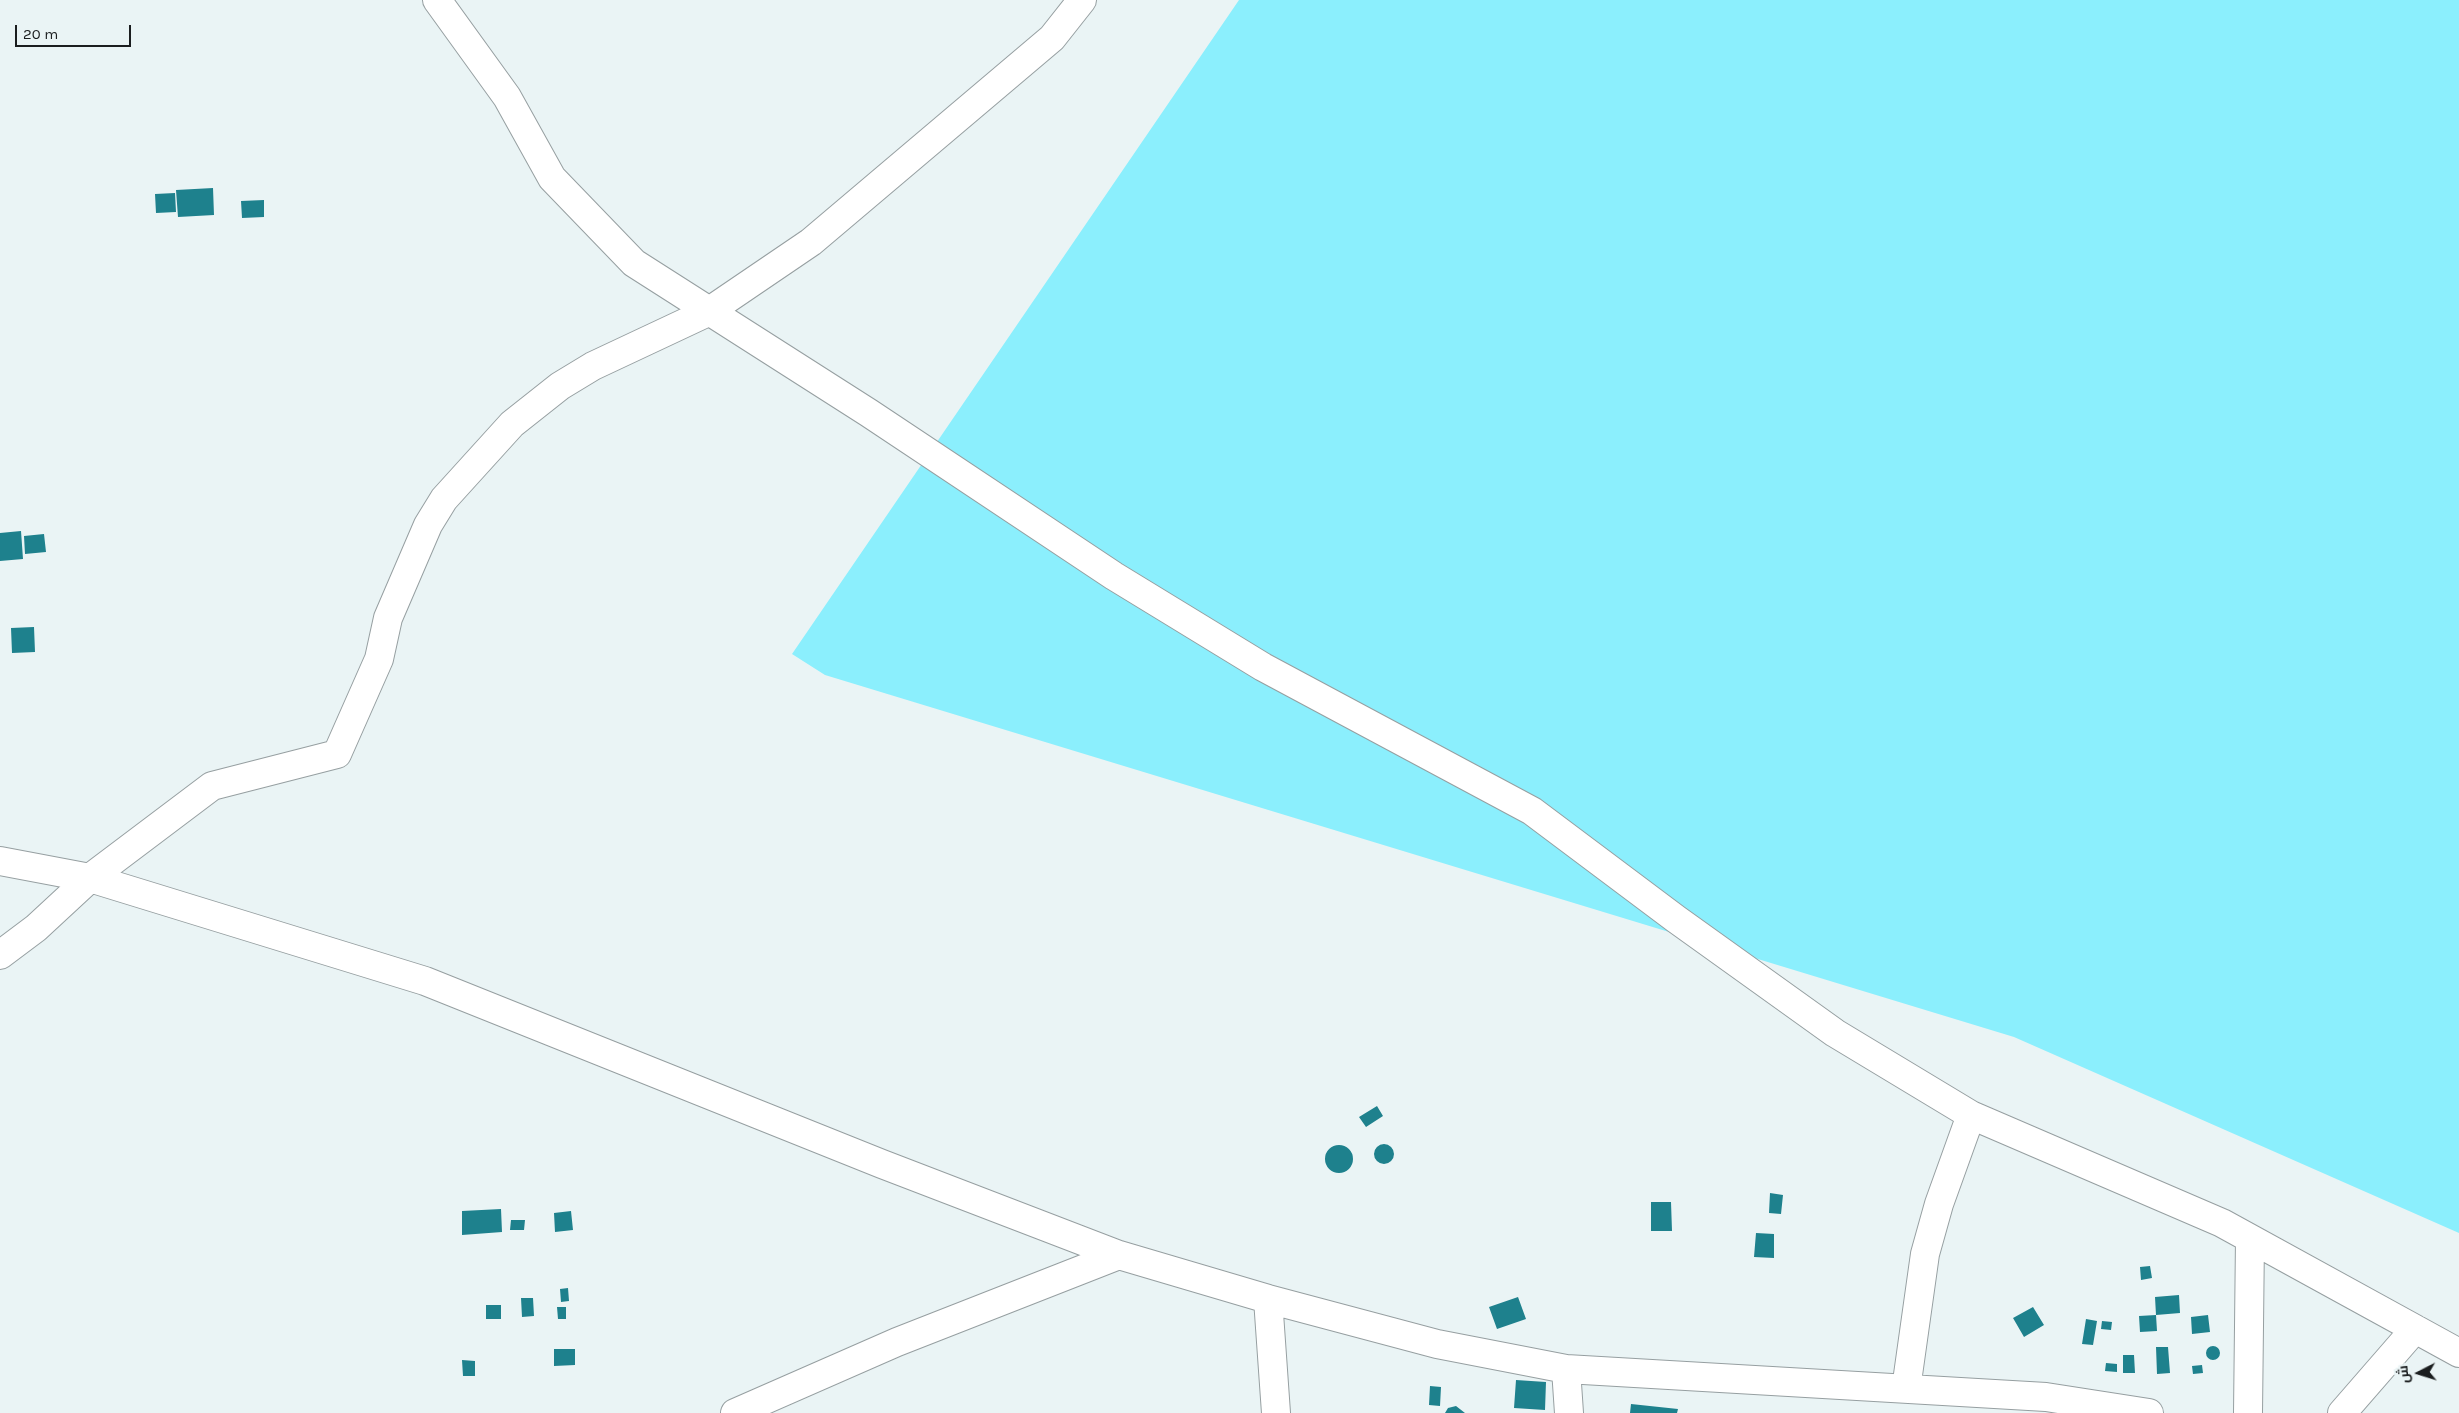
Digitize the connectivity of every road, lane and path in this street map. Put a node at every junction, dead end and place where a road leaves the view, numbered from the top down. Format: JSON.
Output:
{"nodes":[{"id":1,"x":437,"y":0,"type":"edge"},
{"id":2,"x":1082,"y":0,"type":"edge"},
{"id":3,"x":708,"y":312,"type":"junction"},
{"id":4,"x":0,"y":861,"type":"edge"},
{"id":5,"x":90,"y":878,"type":"junction"},
{"id":6,"x":0,"y":955,"type":"edge"},
{"id":7,"x":1971,"y":1115,"type":"junction"},
{"id":8,"x":2250,"y":1239,"type":"junction"},
{"id":9,"x":1119,"y":1255,"type":"junction"},
{"id":10,"x":1268,"y":1299,"type":"junction"},
{"id":11,"x":2415,"y":1329,"type":"junction"},
{"id":12,"x":2459,"y":1353,"type":"edge"},
{"id":13,"x":1566,"y":1369,"type":"junction"},
{"id":14,"x":1906,"y":1389,"type":"junction"},
{"id":15,"x":735,"y":1413,"type":"edge"},
{"id":16,"x":1276,"y":1413,"type":"edge"},
{"id":17,"x":1569,"y":1413,"type":"edge"},
{"id":18,"x":2149,"y":1413,"type":"edge"},
{"id":19,"x":2248,"y":1413,"type":"edge"},
{"id":20,"x":2342,"y":1413,"type":"edge"}],
"edges":[{"from":1,"to":3,"type":"street"},
{"from":2,"to":3,"type":"street"},
{"from":3,"to":5,"type":"street"},
{"from":3,"to":7,"type":"street"},
{"from":4,"to":5,"type":"street"},
{"from":5,"to":6,"type":"street"},
{"from":5,"to":9,"type":"street"},
{"from":7,"to":8,"type":"street"},
{"from":7,"to":14,"type":"street"},
{"from":8,"to":11,"type":"street"},
{"from":8,"to":19,"type":"street"},
{"from":9,"to":10,"type":"street"},
{"from":9,"to":15,"type":"street"},
{"from":10,"to":13,"type":"street"},
{"from":10,"to":16,"type":"street"},
{"from":11,"to":12,"type":"street"},
{"from":11,"to":20,"type":"street"},
{"from":13,"to":14,"type":"street"},
{"from":13,"to":17,"type":"street"},
{"from":14,"to":18,"type":"street"}]}
